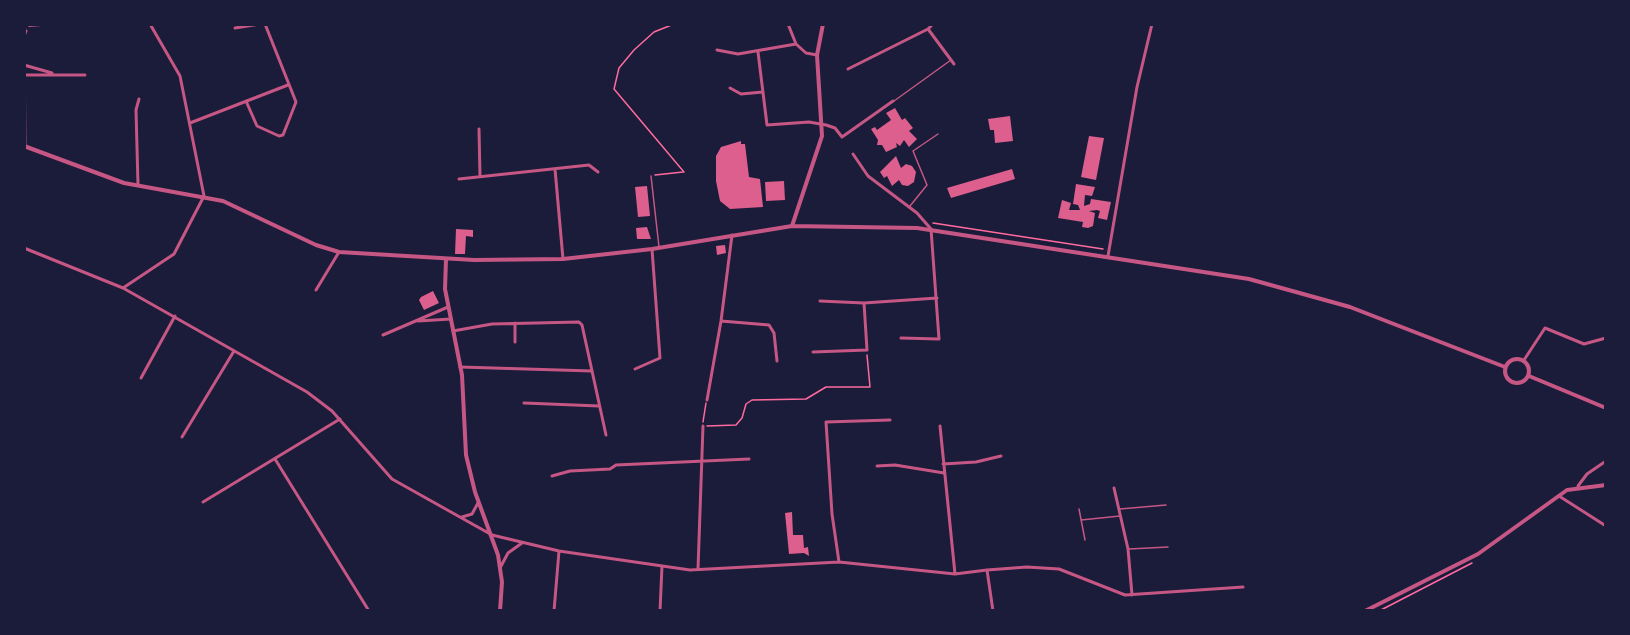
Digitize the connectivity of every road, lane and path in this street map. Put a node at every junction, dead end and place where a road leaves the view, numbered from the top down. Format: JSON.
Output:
{"nodes":[{"id":1,"x":150,"y":24,"type":"edge"},
{"id":2,"x":262,"y":24,"type":"edge"},
{"id":3,"x":674,"y":24,"type":"edge"},
{"id":4,"x":788,"y":24,"type":"edge"},
{"id":5,"x":824,"y":24,"type":"edge"},
{"id":6,"x":933,"y":24,"type":"edge"},
{"id":7,"x":1152,"y":24,"type":"edge"},
{"id":8,"x":46,"y":25,"type":"edge"},
{"id":9,"x":235,"y":28,"type":"dead end"},
{"id":10,"x":928,"y":29,"type":"junction"},
{"id":11,"x":26,"y":31,"type":"joint"},
{"id":12,"x":24,"y":38,"type":"edge"},
{"id":13,"x":796,"y":44,"type":"junction"},
{"id":14,"x":717,"y":50,"type":"dead end"},
{"id":15,"x":758,"y":52,"type":"junction"},
{"id":16,"x":817,"y":55,"type":"junction"},
{"id":17,"x":952,"y":60,"type":"junction"},
{"id":18,"x":954,"y":64,"type":"dead end"},
{"id":19,"x":24,"y":68,"type":"edge"},
{"id":20,"x":848,"y":69,"type":"dead end"},
{"id":21,"x":54,"y":74,"type":"junction"},
{"id":22,"x":25,"y":75,"type":"edge"},
{"id":23,"x":85,"y":75,"type":"dead end"},
{"id":24,"x":288,"y":85,"type":"junction"},
{"id":25,"x":730,"y":88,"type":"dead end"},
{"id":26,"x":763,"y":92,"type":"junction"},
{"id":27,"x":140,"y":99,"type":"dead end"},
{"id":28,"x":246,"y":101,"type":"junction"},
{"id":29,"x":893,"y":101,"type":"joint"},
{"id":30,"x":190,"y":123,"type":"junction"},
{"id":31,"x":822,"y":124,"type":"junction"},
{"id":32,"x":479,"y":129,"type":"dead end"},
{"id":33,"x":938,"y":134,"type":"dead end"},
{"id":34,"x":25,"y":146,"type":"edge"},
{"id":35,"x":853,"y":154,"type":"dead end"},
{"id":36,"x":555,"y":169,"type":"junction"},
{"id":37,"x":598,"y":172,"type":"dead end"},
{"id":38,"x":480,"y":176,"type":"junction"},
{"id":39,"x":651,"y":176,"type":"joint"},
{"id":40,"x":459,"y":179,"type":"dead end"},
{"id":41,"x":138,"y":187,"type":"junction"},
{"id":42,"x":204,"y":196,"type":"junction"},
{"id":43,"x":910,"y":207,"type":"junction"},
{"id":44,"x":926,"y":222,"type":"junction"},
{"id":45,"x":792,"y":226,"type":"junction"},
{"id":46,"x":931,"y":230,"type":"junction"},
{"id":47,"x":732,"y":235,"type":"junction"},
{"id":48,"x":24,"y":248,"type":"edge"},
{"id":49,"x":659,"y":248,"type":"junction"},
{"id":50,"x":652,"y":249,"type":"junction"},
{"id":51,"x":1108,"y":250,"type":"junction"},
{"id":52,"x":339,"y":252,"type":"junction"},
{"id":53,"x":1108,"y":256,"type":"junction"},
{"id":54,"x":446,"y":259,"type":"junction"},
{"id":55,"x":563,"y":259,"type":"junction"},
{"id":56,"x":123,"y":288,"type":"junction"},
{"id":57,"x":316,"y":290,"type":"dead end"},
{"id":58,"x":937,"y":298,"type":"junction"},
{"id":59,"x":820,"y":301,"type":"dead end"},
{"id":60,"x":864,"y":303,"type":"junction"},
{"id":61,"x":448,"y":307,"type":"junction"},
{"id":62,"x":175,"y":316,"type":"junction"},
{"id":63,"x":451,"y":319,"type":"junction"},
{"id":64,"x":721,"y":321,"type":"junction"},
{"id":65,"x":413,"y":322,"type":"junction"},
{"id":66,"x":515,"y":323,"type":"junction"},
{"id":67,"x":453,"y":331,"type":"junction"},
{"id":68,"x":384,"y":335,"type":"dead end"},
{"id":69,"x":901,"y":338,"type":"dead end"},
{"id":70,"x":1606,"y":338,"type":"edge"},
{"id":71,"x":515,"y":342,"type":"dead end"},
{"id":72,"x":234,"y":350,"type":"junction"},
{"id":73,"x":867,"y":350,"type":"junction"},
{"id":74,"x":813,"y":352,"type":"dead end"},
{"id":75,"x":1524,"y":360,"type":"junction"},
{"id":76,"x":777,"y":361,"type":"dead end"},
{"id":77,"x":460,"y":367,"type":"junction"},
{"id":78,"x":1505,"y":367,"type":"junction"},
{"id":79,"x":635,"y":369,"type":"dead end"},
{"id":80,"x":592,"y":371,"type":"junction"},
{"id":81,"x":1529,"y":376,"type":"junction"},
{"id":82,"x":141,"y":378,"type":"dead end"},
{"id":83,"x":707,"y":400,"type":"joint"},
{"id":84,"x":524,"y":403,"type":"dead end"},
{"id":85,"x":599,"y":406,"type":"junction"},
{"id":86,"x":1606,"y":408,"type":"edge"},
{"id":87,"x":340,"y":419,"type":"junction"},
{"id":88,"x":890,"y":420,"type":"dead end"},
{"id":89,"x":703,"y":426,"type":"junction"},
{"id":90,"x":940,"y":426,"type":"dead end"},
{"id":91,"x":606,"y":435,"type":"dead end"},
{"id":92,"x":182,"y":437,"type":"dead end"},
{"id":93,"x":1001,"y":456,"type":"dead end"},
{"id":94,"x":275,"y":459,"type":"junction"},
{"id":95,"x":749,"y":459,"type":"dead end"},
{"id":96,"x":1606,"y":461,"type":"edge"},
{"id":97,"x":702,"y":463,"type":"junction"},
{"id":98,"x":943,"y":464,"type":"junction"},
{"id":99,"x":877,"y":466,"type":"dead end"},
{"id":100,"x":944,"y":473,"type":"junction"},
{"id":101,"x":552,"y":476,"type":"dead end"},
{"id":102,"x":1606,"y":484,"type":"edge"},
{"id":103,"x":1578,"y":486,"type":"junction"},
{"id":104,"x":1114,"y":488,"type":"dead end"},
{"id":105,"x":1558,"y":496,"type":"junction"},
{"id":106,"x":479,"y":501,"type":"junction"},
{"id":107,"x":203,"y":502,"type":"dead end"},
{"id":108,"x":1166,"y":505,"type":"dead end"},
{"id":109,"x":1079,"y":509,"type":"dead end"},
{"id":110,"x":1119,"y":509,"type":"junction"},
{"id":111,"x":1121,"y":516,"type":"junction"},
{"id":112,"x":462,"y":517,"type":"junction"},
{"id":113,"x":1081,"y":520,"type":"junction"},
{"id":114,"x":1606,"y":526,"type":"edge"},
{"id":115,"x":492,"y":535,"type":"junction"},
{"id":116,"x":1085,"y":540,"type":"dead end"},
{"id":117,"x":522,"y":543,"type":"junction"},
{"id":118,"x":1168,"y":547,"type":"dead end"},
{"id":119,"x":1128,"y":549,"type":"junction"},
{"id":120,"x":559,"y":551,"type":"junction"},
{"id":121,"x":839,"y":562,"type":"junction"},
{"id":122,"x":662,"y":566,"type":"junction"},
{"id":123,"x":500,"y":568,"type":"junction"},
{"id":124,"x":698,"y":569,"type":"junction"},
{"id":125,"x":987,"y":570,"type":"junction"},
{"id":126,"x":955,"y":574,"type":"junction"},
{"id":127,"x":1243,"y":587,"type":"dead end"},
{"id":128,"x":1132,"y":595,"type":"junction"},
{"id":129,"x":369,"y":611,"type":"edge"},
{"id":130,"x":500,"y":611,"type":"edge"},
{"id":131,"x":554,"y":611,"type":"edge"},
{"id":132,"x":660,"y":611,"type":"edge"},
{"id":133,"x":993,"y":611,"type":"edge"},
{"id":134,"x":1365,"y":611,"type":"edge"}],
"edges":[{"from":1,"to":30,"type":"street"},
{"from":2,"to":9,"type":"street"},
{"from":2,"to":24,"type":"street"},
{"from":3,"to":39,"type":"path"},
{"from":4,"to":13,"type":"street"},
{"from":5,"to":16,"type":"street"},
{"from":6,"to":10,"type":"street"},
{"from":7,"to":51,"type":"street"},
{"from":8,"to":11,"type":"path"},
{"from":10,"to":17,"type":"street"},
{"from":10,"to":20,"type":"street"},
{"from":11,"to":12,"type":"street"},
{"from":12,"to":19,"type":"street"},
{"from":13,"to":15,"type":"street"},
{"from":13,"to":16,"type":"street"},
{"from":14,"to":15,"type":"street"},
{"from":15,"to":26,"type":"street"},
{"from":16,"to":31,"type":"street"},
{"from":17,"to":18,"type":"street"},
{"from":17,"to":29,"type":"lane"},
{"from":19,"to":21,"type":"street"},
{"from":19,"to":22,"type":"street"},
{"from":21,"to":22,"type":"street"},
{"from":21,"to":23,"type":"street"},
{"from":22,"to":34,"type":"street"},
{"from":24,"to":28,"type":"street"},
{"from":24,"to":28,"type":"street"},
{"from":25,"to":26,"type":"street"},
{"from":26,"to":31,"type":"street"},
{"from":27,"to":41,"type":"street"},
{"from":28,"to":30,"type":"street"},
{"from":29,"to":31,"type":"street"},
{"from":30,"to":42,"type":"street"},
{"from":31,"to":45,"type":"street"},
{"from":32,"to":38,"type":"street"},
{"from":33,"to":43,"type":"lane"},
{"from":34,"to":41,"type":"street"},
{"from":35,"to":43,"type":"street"},
{"from":36,"to":37,"type":"street"},
{"from":36,"to":38,"type":"street"},
{"from":36,"to":55,"type":"street"},
{"from":38,"to":40,"type":"street"},
{"from":39,"to":49,"type":"lane"},
{"from":41,"to":42,"type":"street"},
{"from":42,"to":52,"type":"street"},
{"from":42,"to":56,"type":"street"},
{"from":43,"to":44,"type":"street"},
{"from":44,"to":46,"type":"street"},
{"from":44,"to":51,"type":"path"},
{"from":45,"to":46,"type":"street"},
{"from":45,"to":47,"type":"street"},
{"from":46,"to":53,"type":"street"},
{"from":46,"to":58,"type":"street"},
{"from":47,"to":49,"type":"street"},
{"from":47,"to":64,"type":"street"},
{"from":48,"to":56,"type":"street"},
{"from":49,"to":50,"type":"street"},
{"from":50,"to":55,"type":"street"},
{"from":50,"to":79,"type":"street"},
{"from":51,"to":53,"type":"street"},
{"from":52,"to":54,"type":"street"},
{"from":52,"to":57,"type":"street"},
{"from":53,"to":78,"type":"street"},
{"from":54,"to":55,"type":"street"},
{"from":54,"to":61,"type":"street"},
{"from":56,"to":62,"type":"street"},
{"from":58,"to":60,"type":"street"},
{"from":58,"to":69,"type":"street"},
{"from":59,"to":60,"type":"street"},
{"from":60,"to":73,"type":"street"},
{"from":61,"to":63,"type":"street"},
{"from":61,"to":65,"type":"street"},
{"from":62,"to":72,"type":"street"},
{"from":62,"to":82,"type":"street"},
{"from":63,"to":65,"type":"street"},
{"from":63,"to":67,"type":"street"},
{"from":64,"to":76,"type":"street"},
{"from":64,"to":83,"type":"street"},
{"from":65,"to":68,"type":"street"},
{"from":66,"to":67,"type":"street"},
{"from":66,"to":71,"type":"street"},
{"from":66,"to":80,"type":"street"},
{"from":67,"to":77,"type":"street"},
{"from":70,"to":75,"type":"street"},
{"from":72,"to":87,"type":"street"},
{"from":72,"to":92,"type":"street"},
{"from":73,"to":74,"type":"street"},
{"from":73,"to":89,"type":"path"},
{"from":75,"to":78,"type":"street"},
{"from":75,"to":81,"type":"street"},
{"from":77,"to":80,"type":"street"},
{"from":77,"to":106,"type":"street"},
{"from":78,"to":81,"type":"street"},
{"from":80,"to":85,"type":"street"},
{"from":81,"to":86,"type":"street"},
{"from":83,"to":89,"type":"path"},
{"from":84,"to":85,"type":"street"},
{"from":85,"to":91,"type":"street"},
{"from":87,"to":94,"type":"street"},
{"from":87,"to":112,"type":"street"},
{"from":88,"to":121,"type":"street"},
{"from":89,"to":97,"type":"street"},
{"from":90,"to":98,"type":"street"},
{"from":93,"to":98,"type":"street"},
{"from":94,"to":107,"type":"street"},
{"from":94,"to":129,"type":"street"},
{"from":95,"to":97,"type":"street"},
{"from":96,"to":103,"type":"street"},
{"from":97,"to":101,"type":"street"},
{"from":97,"to":124,"type":"street"},
{"from":98,"to":100,"type":"street"},
{"from":99,"to":100,"type":"street"},
{"from":100,"to":126,"type":"street"},
{"from":102,"to":103,"type":"street"},
{"from":103,"to":105,"type":"street"},
{"from":104,"to":110,"type":"street"},
{"from":105,"to":114,"type":"street"},
{"from":105,"to":134,"type":"street"},
{"from":106,"to":112,"type":"street"},
{"from":106,"to":115,"type":"street"},
{"from":108,"to":110,"type":"lane"},
{"from":109,"to":113,"type":"lane"},
{"from":110,"to":111,"type":"street"},
{"from":111,"to":113,"type":"lane"},
{"from":111,"to":119,"type":"street"},
{"from":112,"to":115,"type":"street"},
{"from":113,"to":116,"type":"lane"},
{"from":115,"to":117,"type":"street"},
{"from":115,"to":123,"type":"street"},
{"from":117,"to":120,"type":"street"},
{"from":117,"to":123,"type":"street"},
{"from":118,"to":119,"type":"lane"},
{"from":119,"to":128,"type":"street"},
{"from":120,"to":122,"type":"street"},
{"from":120,"to":131,"type":"street"},
{"from":121,"to":124,"type":"street"},
{"from":121,"to":126,"type":"street"},
{"from":122,"to":124,"type":"street"},
{"from":122,"to":132,"type":"street"},
{"from":123,"to":130,"type":"street"},
{"from":125,"to":126,"type":"street"},
{"from":125,"to":128,"type":"street"},
{"from":125,"to":133,"type":"street"},
{"from":127,"to":128,"type":"street"}]}
